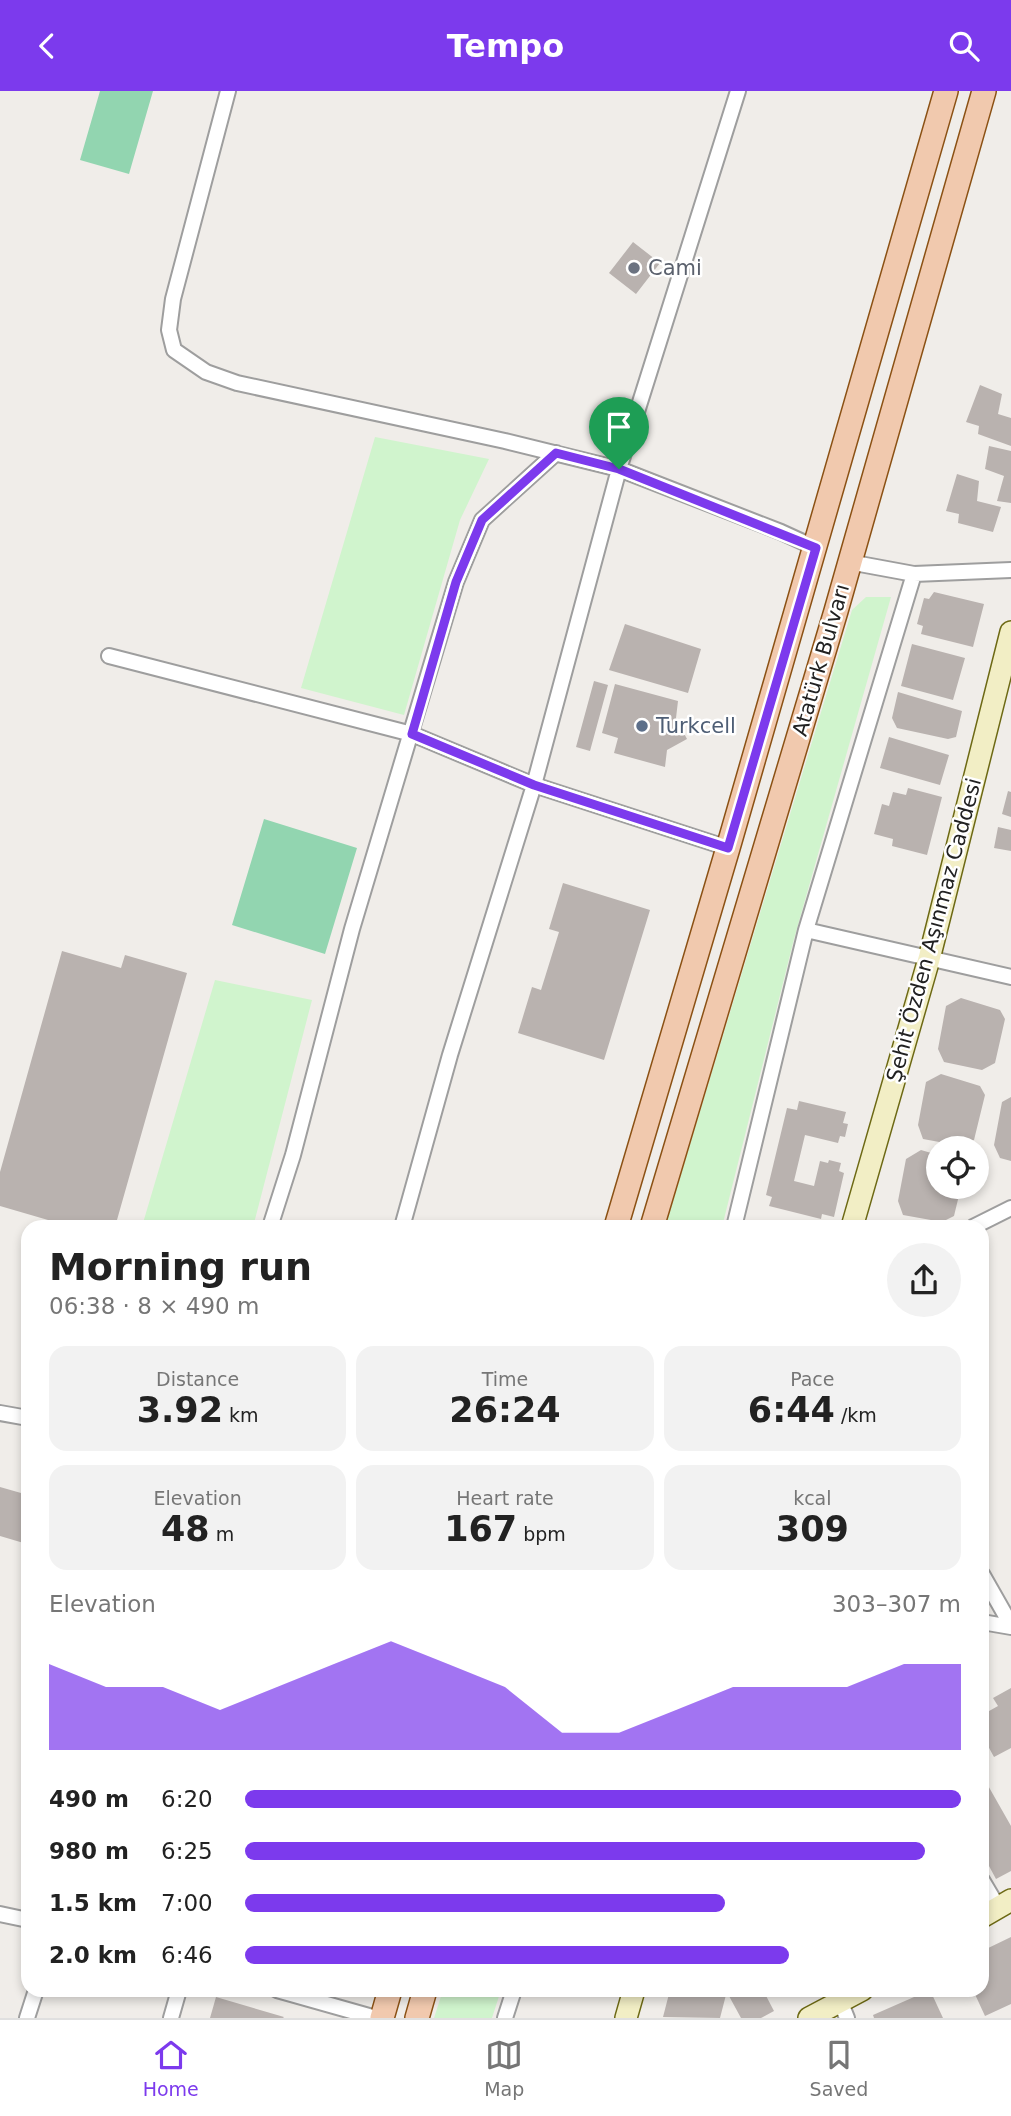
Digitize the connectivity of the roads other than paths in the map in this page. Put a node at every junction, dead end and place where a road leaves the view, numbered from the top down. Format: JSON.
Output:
{"nodes":[{"id":1,"x":228,"y":91,"type":"edge"},
{"id":2,"x":738,"y":91,"type":"edge"},
{"id":3,"x":946,"y":91,"type":"edge"},
{"id":4,"x":984,"y":91,"type":"edge"},
{"id":5,"x":556,"y":453,"type":"junction"},
{"id":6,"x":619,"y":469,"type":"junction"},
{"id":7,"x":816,"y":548,"type":"junction"},
{"id":8,"x":849,"y":562,"type":"junction"},
{"id":9,"x":1011,"y":570,"type":"edge"},
{"id":10,"x":914,"y":574,"type":"junction"},
{"id":11,"x":1011,"y":632,"type":"edge"},
{"id":12,"x":109,"y":656,"type":"dead end"},
{"id":13,"x":1006,"y":673,"type":"edge"},
{"id":14,"x":412,"y":734,"type":"junction"},
{"id":15,"x":534,"y":785,"type":"junction"},
{"id":16,"x":728,"y":848,"type":"junction"},
{"id":17,"x":806,"y":930,"type":"junction"},
{"id":18,"x":929,"y":959,"type":"junction"},
{"id":19,"x":1011,"y":977,"type":"edge"},
{"id":20,"x":1011,"y":1208,"type":"edge"},
{"id":21,"x":272,"y":1220,"type":"edge"},
{"id":22,"x":404,"y":1220,"type":"edge"},
{"id":23,"x":617,"y":1220,"type":"edge"},
{"id":24,"x":654,"y":1220,"type":"edge"},
{"id":25,"x":736,"y":1220,"type":"edge"},
{"id":26,"x":854,"y":1220,"type":"edge"},
{"id":27,"x":987,"y":1220,"type":"edge"},
{"id":28,"x":0,"y":1413,"type":"edge"},
{"id":29,"x":21,"y":1418,"type":"edge"},
{"id":30,"x":989,"y":1587,"type":"edge"},
{"id":31,"x":989,"y":1623,"type":"edge"},
{"id":32,"x":1011,"y":1626,"type":"edge"},
{"id":33,"x":0,"y":1914,"type":"edge"},
{"id":34,"x":21,"y":1918,"type":"edge"},
{"id":35,"x":34,"y":1997,"type":"edge"},
{"id":36,"x":177,"y":1997,"type":"edge"},
{"id":37,"x":302,"y":1997,"type":"edge"},
{"id":38,"x":388,"y":1997,"type":"edge"},
{"id":39,"x":423,"y":1997,"type":"edge"},
{"id":40,"x":511,"y":1997,"type":"edge"},
{"id":41,"x":632,"y":1997,"type":"edge"},
{"id":42,"x":844,"y":2010,"type":"edge"},
{"id":43,"x":27,"y":2018,"type":"edge"},
{"id":44,"x":171,"y":2018,"type":"edge"},
{"id":45,"x":376,"y":2018,"type":"edge"},
{"id":46,"x":382,"y":2018,"type":"edge"},
{"id":47,"x":417,"y":2018,"type":"edge"},
{"id":48,"x":505,"y":2018,"type":"edge"},
{"id":49,"x":626,"y":2018,"type":"edge"},
{"id":50,"x":809,"y":2018,"type":"edge"}],
"edges":[{"from":1,"to":5,"type":"street"},
{"from":2,"to":6,"type":"street"},
{"from":3,"to":7,"type":"main road","name":"Atatürk Bulvarı"},
{"from":4,"to":8,"type":"main road","name":"Atatürk Bulvarı"},
{"from":5,"to":6,"type":"street"},
{"from":5,"to":14,"type":"street"},
{"from":6,"to":7,"type":"street"},
{"from":6,"to":15,"type":"street"},
{"from":7,"to":8,"type":"main road"},
{"from":7,"to":16,"type":"main road","name":"Atatürk Bulvarı"},
{"from":8,"to":10,"type":"street"},
{"from":8,"to":24,"type":"main road","name":"Atatürk Bulvarı"},
{"from":9,"to":10,"type":"street"},
{"from":10,"to":17,"type":"street"},
{"from":11,"to":13,"type":"street","name":"Şehit Özden Aşınmaz Caddesi"},
{"from":12,"to":14,"type":"street"},
{"from":13,"to":18,"type":"street","name":"Şehit Özden Aşınmaz Caddesi"},
{"from":14,"to":15,"type":"street"},
{"from":14,"to":21,"type":"street"},
{"from":15,"to":16,"type":"street"},
{"from":15,"to":22,"type":"street"},
{"from":16,"to":23,"type":"main road","name":"Atatürk Bulvarı"},
{"from":17,"to":18,"type":"street"},
{"from":17,"to":25,"type":"street"},
{"from":18,"to":19,"type":"street"},
{"from":18,"to":26,"type":"street","name":"Şehit Özden Aşınmaz Caddesi"},
{"from":20,"to":27,"type":"street"},
{"from":28,"to":29,"type":"street"},
{"from":30,"to":32,"type":"street"},
{"from":31,"to":32,"type":"street"},
{"from":33,"to":34,"type":"street"},
{"from":35,"to":43,"type":"street"},
{"from":36,"to":44,"type":"street"},
{"from":37,"to":45,"type":"street"},
{"from":38,"to":46,"type":"main road"},
{"from":39,"to":47,"type":"main road"},
{"from":40,"to":48,"type":"street"},
{"from":41,"to":49,"type":"street"},
{"from":42,"to":50,"type":"street"}]}
